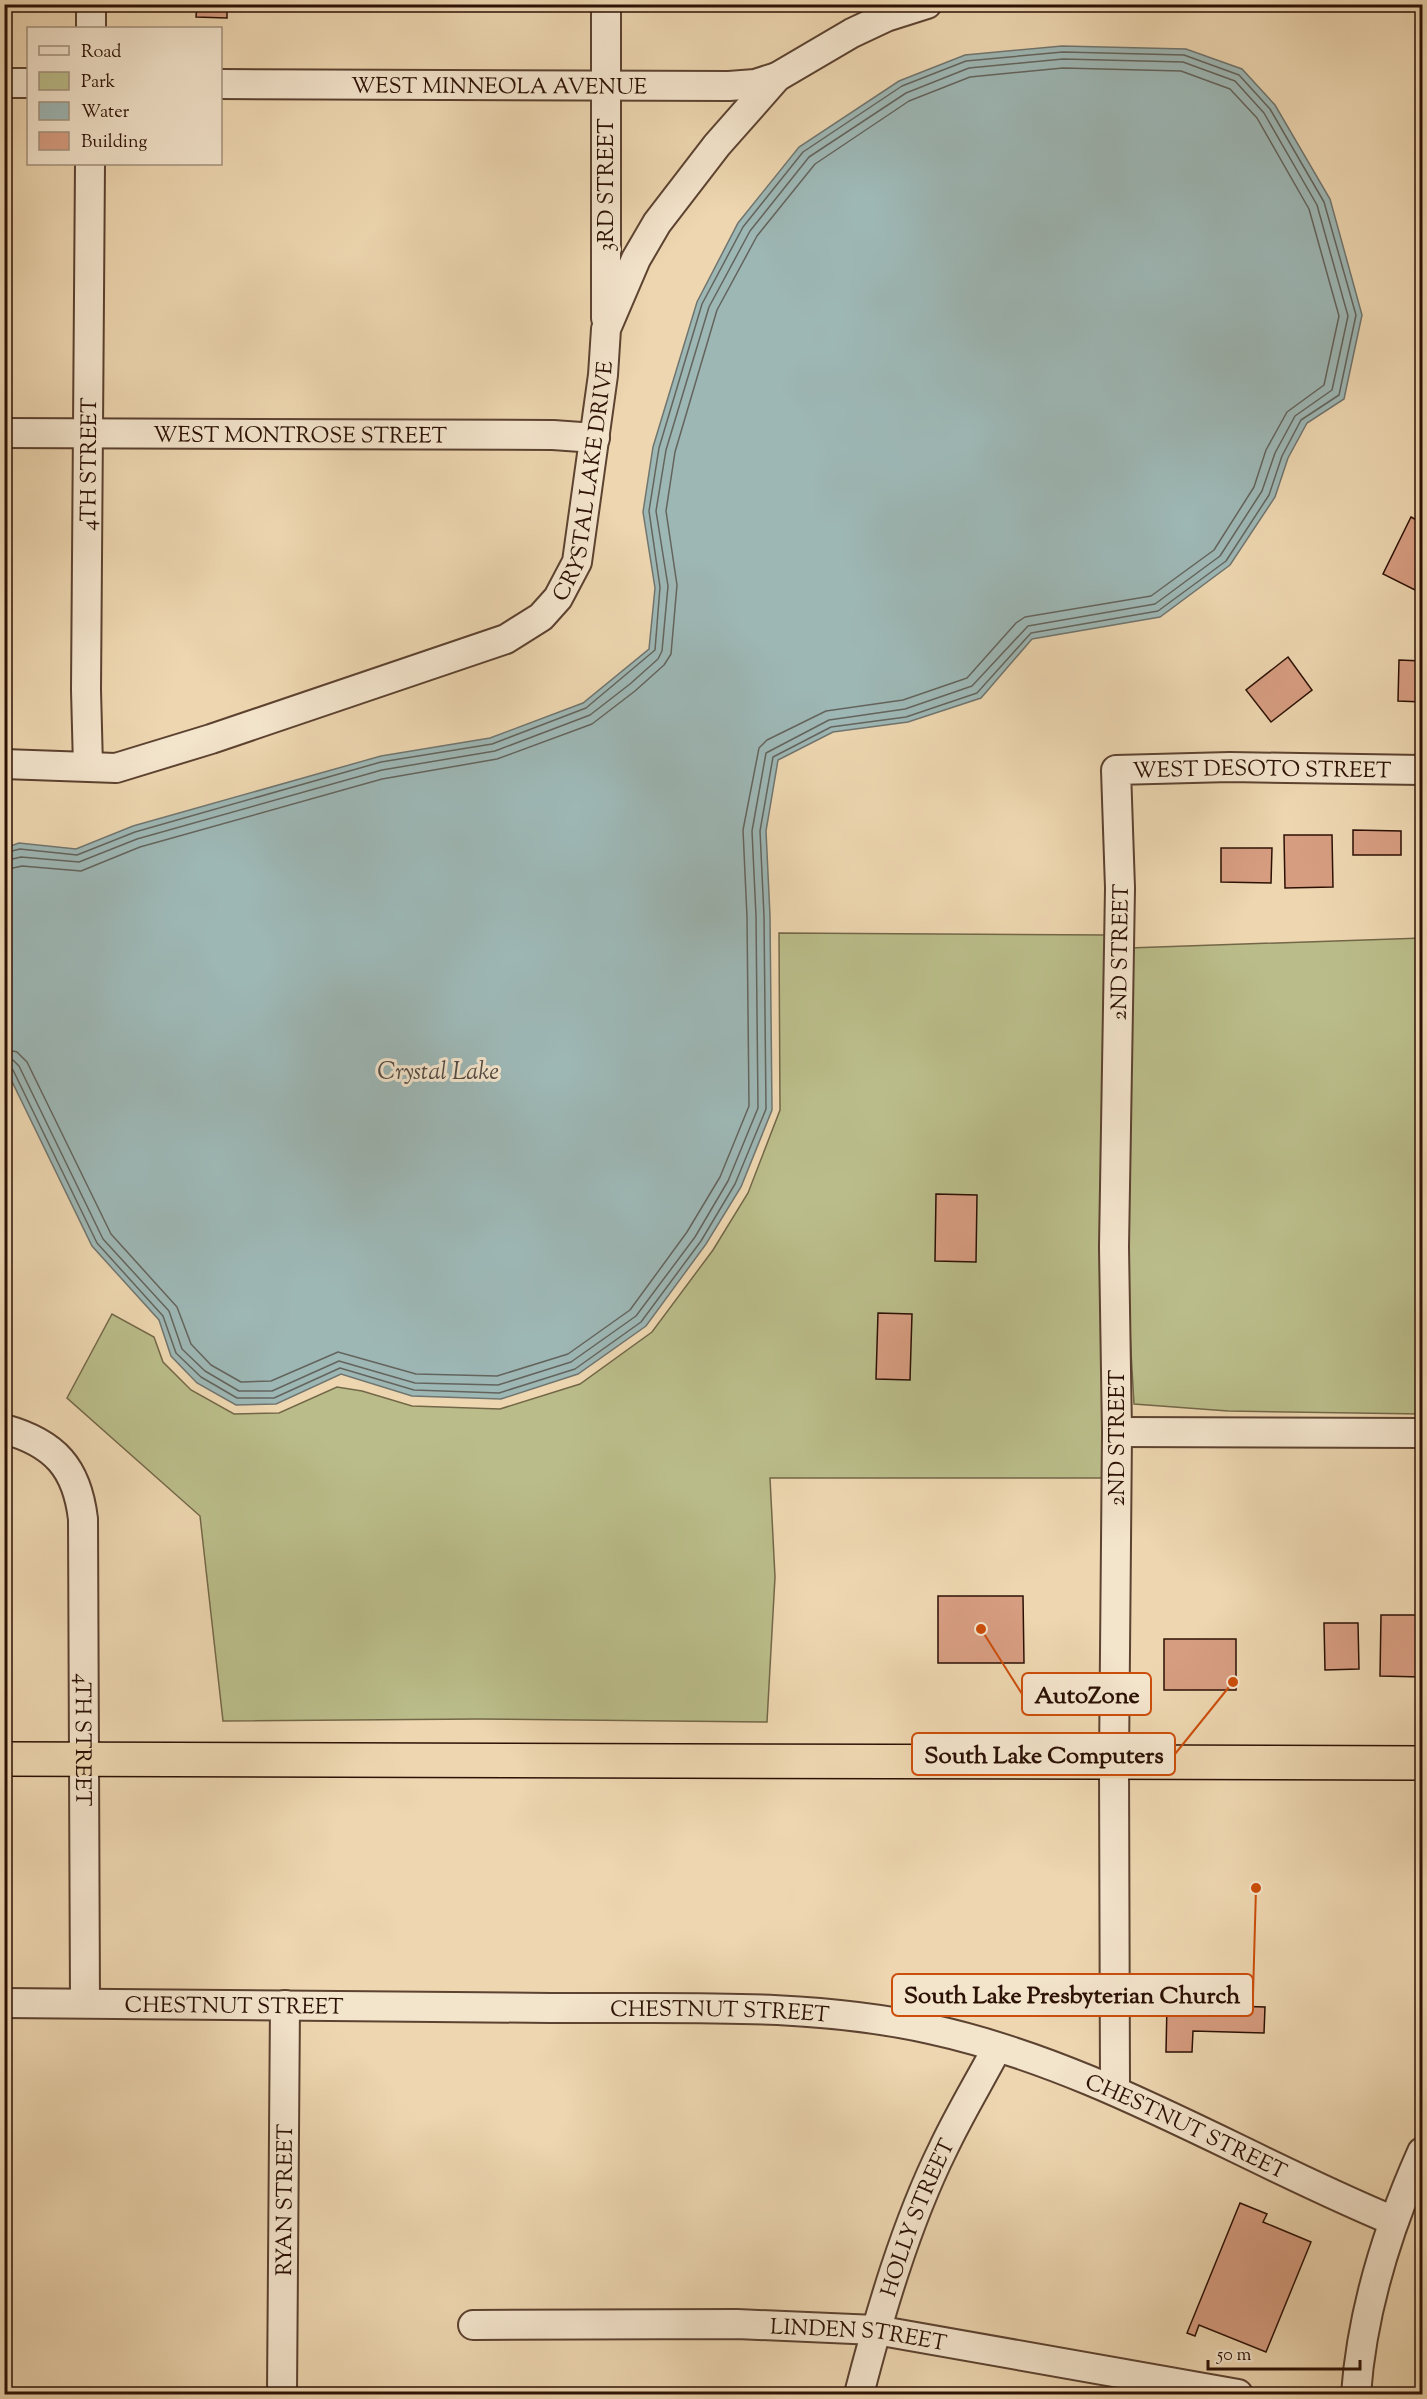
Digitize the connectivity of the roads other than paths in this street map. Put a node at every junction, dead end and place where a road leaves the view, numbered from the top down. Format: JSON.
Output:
{"nodes":[{"id":1,"x":91,"y":4,"type":"edge"},
{"id":2,"x":606,"y":4,"type":"edge"},
{"id":3,"x":927,"y":4,"type":"edge"},
{"id":4,"x":91,"y":27,"type":"edge"},
{"id":5,"x":777,"y":77,"type":"junction"},
{"id":6,"x":4,"y":83,"type":"edge"},
{"id":7,"x":27,"y":83,"type":"edge"},
{"id":8,"x":222,"y":84,"type":"edge"},
{"id":9,"x":605,"y":86,"type":"junction"},
{"id":10,"x":90,"y":165,"type":"edge"},
{"id":11,"x":606,"y":329,"type":"junction"},
{"id":12,"x":88,"y":433,"type":"junction"},
{"id":13,"x":4,"y":434,"type":"edge"},
{"id":14,"x":595,"y":438,"type":"junction"},
{"id":15,"x":4,"y":764,"type":"edge"},
{"id":16,"x":88,"y":766,"type":"junction"},
{"id":17,"x":1422,"y":770,"type":"edge"},
{"id":18,"x":1116,"y":786,"type":"joint"},
{"id":19,"x":4,"y":1430,"type":"edge"},
{"id":20,"x":1117,"y":1432,"type":"junction"},
{"id":21,"x":1422,"y":1433,"type":"edge"},
{"id":22,"x":4,"y":1759,"type":"edge"},
{"id":23,"x":83,"y":1759,"type":"junction"},
{"id":24,"x":1114,"y":1762,"type":"junction"},
{"id":25,"x":1422,"y":1763,"type":"edge"},
{"id":26,"x":4,"y":2003,"type":"edge"},
{"id":27,"x":85,"y":2003,"type":"junction"},
{"id":28,"x":285,"y":2005,"type":"junction"},
{"id":29,"x":997,"y":2048,"type":"junction"},
{"id":30,"x":1115,"y":2090,"type":"junction"},
{"id":31,"x":1422,"y":2152,"type":"edge"},
{"id":32,"x":1394,"y":2221,"type":"junction"},
{"id":33,"x":473,"y":2325,"type":"dead end"},
{"id":34,"x":876,"y":2330,"type":"junction"},
{"id":35,"x":282,"y":2394,"type":"edge"},
{"id":36,"x":859,"y":2394,"type":"edge"},
{"id":37,"x":1238,"y":2394,"type":"edge"},
{"id":38,"x":1356,"y":2394,"type":"edge"}],
"edges":[{"from":1,"to":4,"type":"street"},
{"from":2,"to":9,"type":"street","name":"3RD STREET"},
{"from":3,"to":5,"type":"street","name":"CRYSTAL LAKE DRIVE"},
{"from":5,"to":9,"type":"street","name":"WEST MINNEOLA AVENUE"},
{"from":5,"to":11,"type":"street","name":"CRYSTAL LAKE DRIVE"},
{"from":6,"to":7,"type":"street"},
{"from":8,"to":9,"type":"street","name":"WEST MINNEOLA AVENUE"},
{"from":9,"to":11,"type":"street","name":"3RD STREET"},
{"from":10,"to":12,"type":"street","name":"4TH STREET"},
{"from":11,"to":14,"type":"street","name":"CRYSTAL LAKE DRIVE"},
{"from":12,"to":13,"type":"street","name":"WEST MONTROSE STREET"},
{"from":12,"to":14,"type":"street","name":"WEST MONTROSE STREET"},
{"from":12,"to":16,"type":"street","name":"4TH STREET"},
{"from":14,"to":16,"type":"street","name":"CRYSTAL LAKE DRIVE"},
{"from":15,"to":16,"type":"street"},
{"from":17,"to":18,"type":"street","name":"WEST DESOTO STREET"},
{"from":18,"to":20,"type":"street","name":"2ND STREET"},
{"from":19,"to":23,"type":"street","name":"4TH STREET"},
{"from":20,"to":21,"type":"street"},
{"from":20,"to":24,"type":"street","name":"2ND STREET"},
{"from":22,"to":23,"type":"highway"},
{"from":23,"to":24,"type":"highway"},
{"from":23,"to":27,"type":"street","name":"4TH STREET"},
{"from":24,"to":25,"type":"highway"},
{"from":24,"to":30,"type":"street","name":"2ND STREET"},
{"from":26,"to":27,"type":"street","name":"CHESTNUT STREET"},
{"from":27,"to":28,"type":"street","name":"CHESTNUT STREET"},
{"from":28,"to":29,"type":"street","name":"CHESTNUT STREET"},
{"from":28,"to":35,"type":"street","name":"RYAN STREET"},
{"from":29,"to":30,"type":"street","name":"CHESTNUT STREET"},
{"from":29,"to":34,"type":"street","name":"HOLLY STREET"},
{"from":30,"to":32,"type":"street","name":"CHESTNUT STREET"},
{"from":31,"to":32,"type":"street"},
{"from":32,"to":38,"type":"street"},
{"from":33,"to":34,"type":"street","name":"LINDEN STREET"},
{"from":34,"to":36,"type":"street","name":"HOLLY STREET"},
{"from":34,"to":37,"type":"street","name":"LINDEN STREET"}]}
